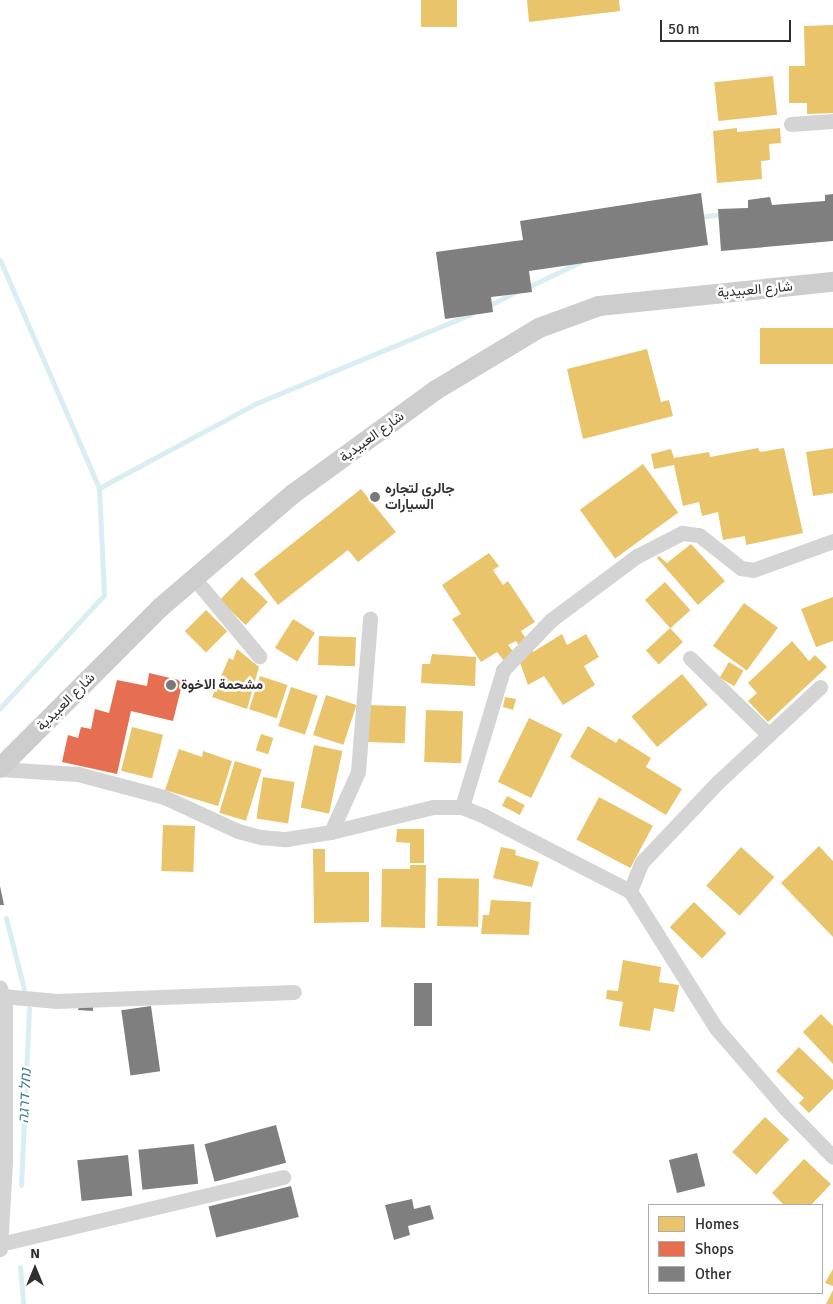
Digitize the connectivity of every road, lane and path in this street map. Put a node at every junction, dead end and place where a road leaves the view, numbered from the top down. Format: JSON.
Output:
{"nodes":[{"id":1,"x":833,"y":121,"type":"edge"},
{"id":2,"x":791,"y":124,"type":"dead end"},
{"id":3,"x":833,"y":282,"type":"edge"},
{"id":4,"x":833,"y":541,"type":"edge"},
{"id":5,"x":194,"y":578,"type":"junction"},
{"id":6,"x":370,"y":618,"type":"dead end"},
{"id":7,"x":259,"y":656,"type":"dead end"},
{"id":8,"x":690,"y":658,"type":"dead end"},
{"id":9,"x":820,"y":687,"type":"dead end"},
{"id":10,"x":769,"y":735,"type":"junction"},
{"id":11,"x":0,"y":768,"type":"edge"},
{"id":12,"x":462,"y":807,"type":"junction"},
{"id":13,"x":331,"y":832,"type":"junction"},
{"id":14,"x":630,"y":890,"type":"junction"},
{"id":15,"x":1,"y":992,"type":"edge"},
{"id":16,"x":294,"y":992,"type":"dead end"},
{"id":17,"x":833,"y":1157,"type":"edge"},
{"id":18,"x":283,"y":1177,"type":"dead end"},
{"id":19,"x":0,"y":1244,"type":"edge"},
{"id":20,"x":0,"y":1248,"type":"edge"}],
"edges":[{"from":1,"to":2,"type":"street"},
{"from":3,"to":5,"type":"main road","name":"شارع العبيدية"},
{"from":4,"to":12,"type":"street"},
{"from":5,"to":7,"type":"street"},
{"from":5,"to":11,"type":"main road","name":"شارع العبيدية"},
{"from":6,"to":13,"type":"street"},
{"from":8,"to":10,"type":"street"},
{"from":9,"to":10,"type":"street"},
{"from":10,"to":14,"type":"street"},
{"from":11,"to":13,"type":"street"},
{"from":12,"to":13,"type":"street"},
{"from":12,"to":14,"type":"street"},
{"from":14,"to":17,"type":"street"},
{"from":15,"to":16,"type":"street"},
{"from":15,"to":19,"type":"street"},
{"from":18,"to":19,"type":"street"},
{"from":19,"to":20,"type":"street"}]}
